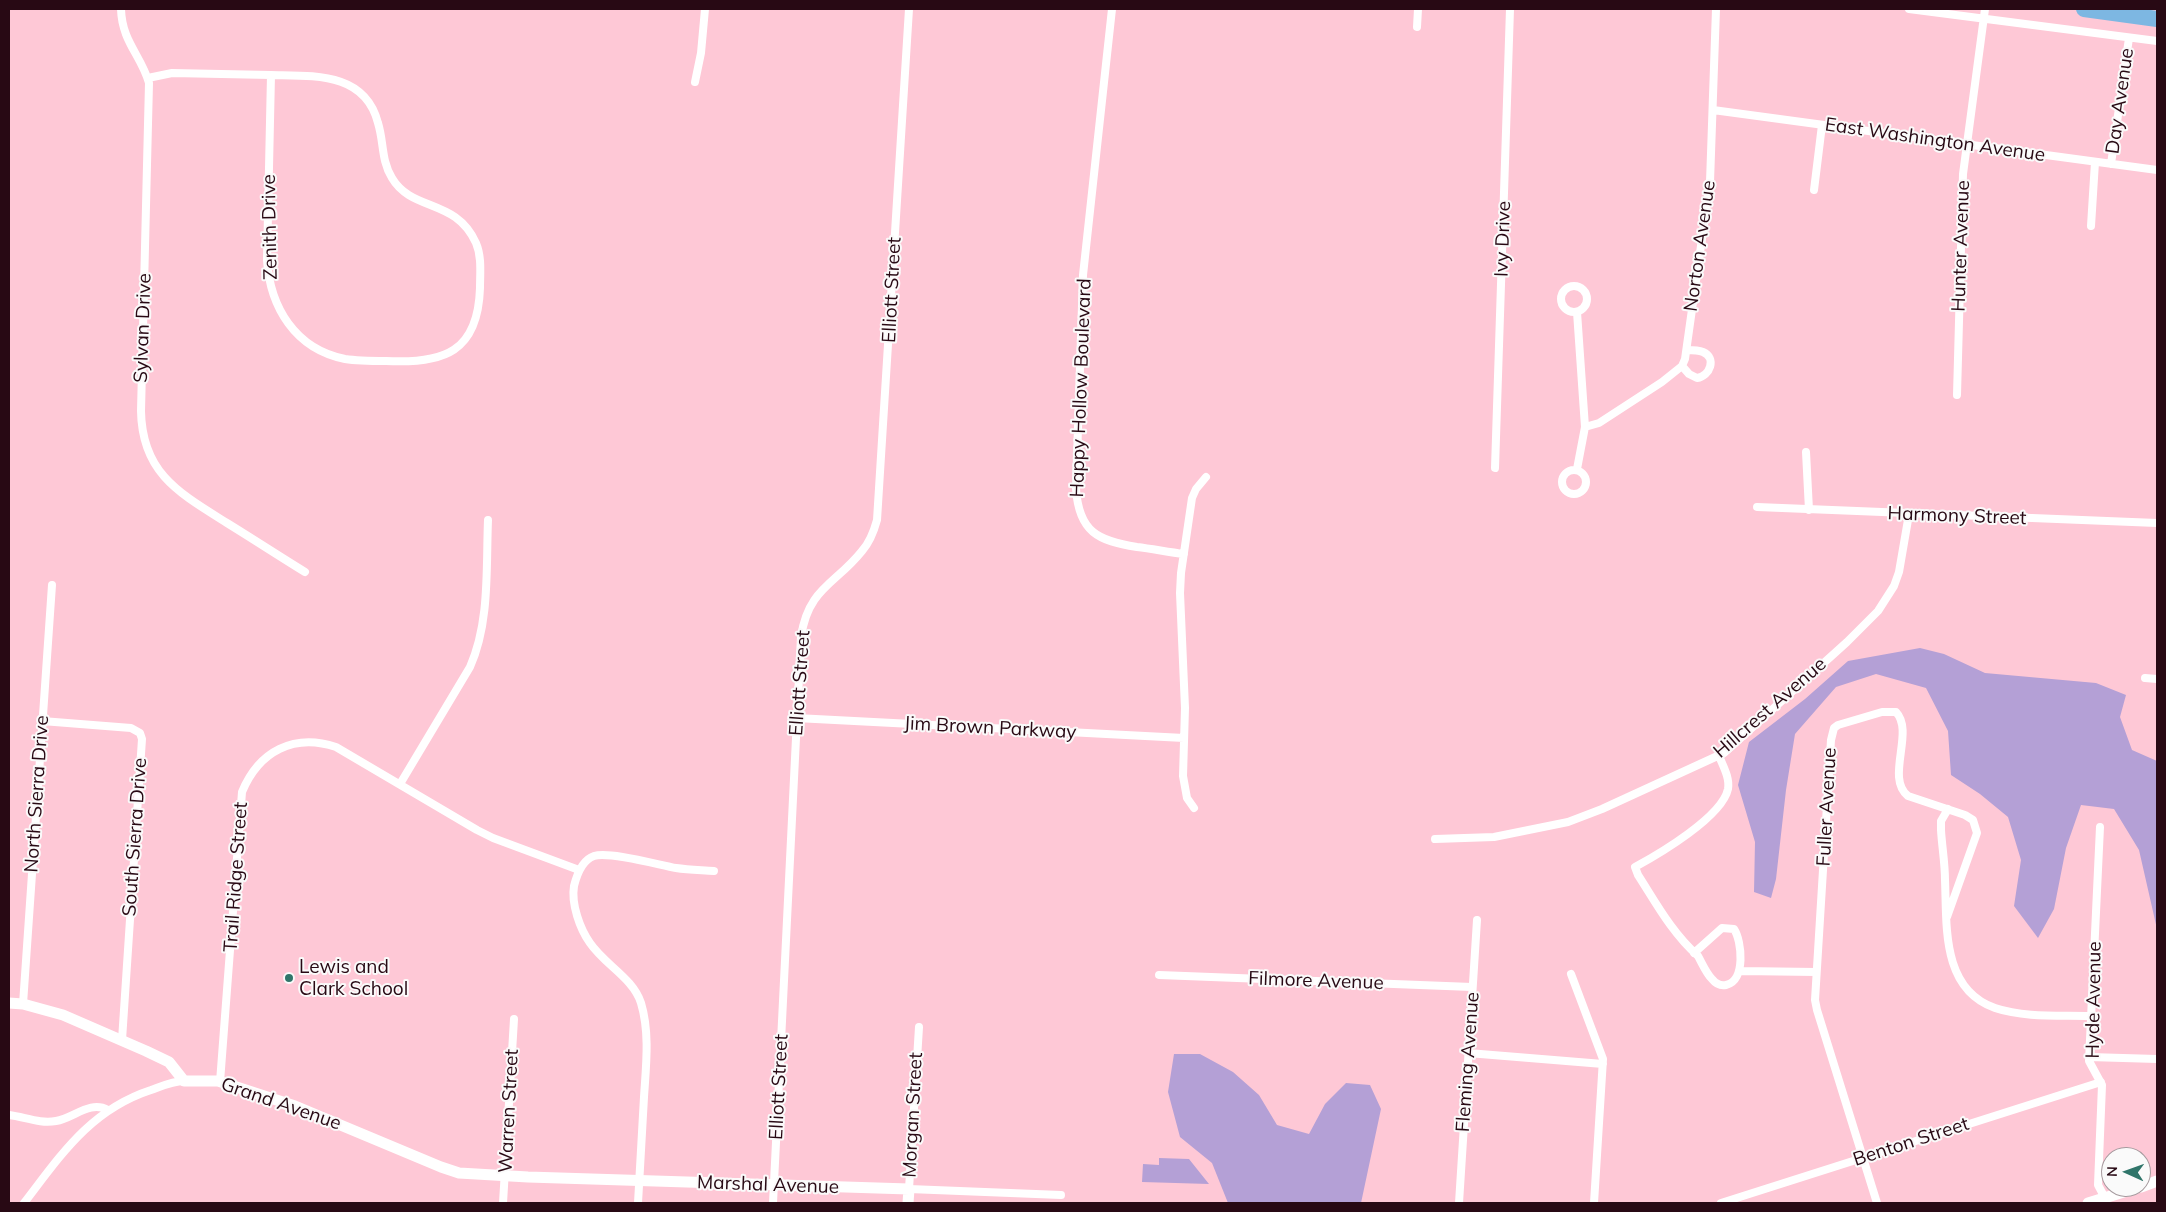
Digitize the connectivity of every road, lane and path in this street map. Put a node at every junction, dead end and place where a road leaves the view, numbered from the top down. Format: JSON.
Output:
{"nodes":[{"id":1,"x":121,"y":9,"type":"edge"},
{"id":2,"x":705,"y":9,"type":"edge"},
{"id":3,"x":909,"y":9,"type":"edge"},
{"id":4,"x":1112,"y":9,"type":"edge"},
{"id":5,"x":1418,"y":9,"type":"edge"},
{"id":6,"x":1510,"y":9,"type":"edge"},
{"id":7,"x":1716,"y":9,"type":"edge"},
{"id":8,"x":1909,"y":9,"type":"edge"},
{"id":9,"x":1984,"y":9,"type":"edge"},
{"id":10,"x":1983,"y":19,"type":"junction"},
{"id":11,"x":1417,"y":27,"type":"dead end"},
{"id":12,"x":2130,"y":38,"type":"junction"},
{"id":13,"x":2157,"y":42,"type":"edge"},
{"id":14,"x":271,"y":75,"type":"junction"},
{"id":15,"x":148,"y":78,"type":"junction"},
{"id":16,"x":694,"y":82,"type":"dead end"},
{"id":17,"x":1713,"y":110,"type":"junction"},
{"id":18,"x":1822,"y":125,"type":"junction"},
{"id":19,"x":1966,"y":144,"type":"junction"},
{"id":20,"x":2095,"y":162,"type":"junction"},
{"id":21,"x":2111,"y":164,"type":"junction"},
{"id":22,"x":2157,"y":170,"type":"edge"},
{"id":23,"x":1814,"y":190,"type":"dead end"},
{"id":24,"x":2091,"y":226,"type":"dead end"},
{"id":25,"x":1577,"y":312,"type":"dead end"},
{"id":26,"x":1686,"y":350,"type":"junction"},
{"id":27,"x":1682,"y":366,"type":"junction"},
{"id":28,"x":1957,"y":395,"type":"dead end"},
{"id":29,"x":1585,"y":427,"type":"junction"},
{"id":30,"x":1806,"y":452,"type":"dead end"},
{"id":31,"x":1495,"y":468,"type":"dead end"},
{"id":32,"x":1577,"y":469,"type":"dead end"},
{"id":33,"x":1206,"y":477,"type":"dead end"},
{"id":34,"x":1757,"y":507,"type":"dead end"},
{"id":35,"x":1809,"y":510,"type":"junction"},
{"id":36,"x":1909,"y":514,"type":"junction"},
{"id":37,"x":488,"y":520,"type":"dead end"},
{"id":38,"x":2157,"y":523,"type":"edge"},
{"id":39,"x":1184,"y":554,"type":"junction"},
{"id":40,"x":305,"y":572,"type":"dead end"},
{"id":41,"x":52,"y":585,"type":"dead end"},
{"id":42,"x":2145,"y":678,"type":"dead end"},
{"id":43,"x":2157,"y":679,"type":"edge"},
{"id":44,"x":796,"y":718,"type":"junction"},
{"id":45,"x":42,"y":722,"type":"junction"},
{"id":46,"x":1184,"y":738,"type":"junction"},
{"id":47,"x":1719,"y":756,"type":"junction"},
{"id":48,"x":400,"y":784,"type":"junction"},
{"id":49,"x":1194,"y":808,"type":"dead end"},
{"id":50,"x":1948,"y":809,"type":"junction"},
{"id":51,"x":2100,"y":827,"type":"dead end"},
{"id":52,"x":1435,"y":839,"type":"dead end"},
{"id":53,"x":579,"y":870,"type":"junction"},
{"id":54,"x":714,"y":871,"type":"dead end"},
{"id":55,"x":1947,"y":917,"type":"junction"},
{"id":56,"x":1478,"y":920,"type":"dead end"},
{"id":57,"x":1694,"y":952,"type":"junction"},
{"id":58,"x":1740,"y":971,"type":"junction"},
{"id":59,"x":1816,"y":972,"type":"junction"},
{"id":60,"x":1571,"y":974,"type":"dead end"},
{"id":61,"x":1159,"y":975,"type":"dead end"},
{"id":62,"x":1472,"y":987,"type":"junction"},
{"id":63,"x":9,"y":1003,"type":"edge"},
{"id":64,"x":23,"y":1004,"type":"junction"},
{"id":65,"x":2090,"y":1016,"type":"junction"},
{"id":66,"x":514,"y":1019,"type":"dead end"},
{"id":67,"x":918,"y":1027,"type":"dead end"},
{"id":68,"x":122,"y":1040,"type":"junction"},
{"id":69,"x":1468,"y":1053,"type":"junction"},
{"id":70,"x":2089,"y":1057,"type":"junction"},
{"id":71,"x":2157,"y":1060,"type":"edge"},
{"id":72,"x":1603,"y":1064,"type":"junction"},
{"id":73,"x":184,"y":1081,"type":"junction"},
{"id":74,"x":220,"y":1082,"type":"junction"},
{"id":75,"x":2101,"y":1082,"type":"junction"},
{"id":76,"x":108,"y":1110,"type":"junction"},
{"id":77,"x":9,"y":1115,"type":"edge"},
{"id":78,"x":1863,"y":1158,"type":"junction"},
{"id":79,"x":505,"y":1176,"type":"junction"},
{"id":80,"x":639,"y":1181,"type":"junction"},
{"id":81,"x":774,"y":1185,"type":"junction"},
{"id":82,"x":909,"y":1189,"type":"junction"},
{"id":83,"x":1060,"y":1195,"type":"dead end"},
{"id":84,"x":2108,"y":1197,"type":"edge"},
{"id":85,"x":2105,"y":1198,"type":"junction"},
{"id":86,"x":24,"y":1203,"type":"edge"},
{"id":87,"x":504,"y":1203,"type":"edge"},
{"id":88,"x":638,"y":1203,"type":"edge"},
{"id":89,"x":773,"y":1203,"type":"edge"},
{"id":90,"x":908,"y":1203,"type":"edge"},
{"id":91,"x":1459,"y":1203,"type":"edge"},
{"id":92,"x":1594,"y":1203,"type":"edge"},
{"id":93,"x":1721,"y":1203,"type":"edge"},
{"id":94,"x":1877,"y":1203,"type":"edge"},
{"id":95,"x":2088,"y":1203,"type":"edge"}],
"edges":[{"from":1,"to":15,"type":"street","name":"Sylvan Drive"},
{"from":2,"to":16,"type":"street"},
{"from":3,"to":44,"type":"street","name":"Elliott Street"},
{"from":4,"to":39,"type":"street","name":"Happy Hollow Boulevard"},
{"from":5,"to":11,"type":"street"},
{"from":6,"to":31,"type":"street","name":"Ivy Drive"},
{"from":7,"to":17,"type":"street","name":"Norton Avenue"},
{"from":8,"to":10,"type":"street"},
{"from":9,"to":10,"type":"street","name":"Hunter Avenue"},
{"from":10,"to":12,"type":"street"},
{"from":10,"to":19,"type":"street","name":"Hunter Avenue"},
{"from":12,"to":13,"type":"street"},
{"from":12,"to":21,"type":"street","name":"Day Avenue"},
{"from":14,"to":14,"type":"street","name":"Zenith Drive"},
{"from":14,"to":15,"type":"street","name":"Zenith Drive"},
{"from":15,"to":40,"type":"street","name":"Sylvan Drive"},
{"from":17,"to":18,"type":"street","name":"East Washington Avenue"},
{"from":17,"to":26,"type":"street","name":"Norton Avenue"},
{"from":18,"to":19,"type":"street","name":"East Washington Avenue"},
{"from":18,"to":23,"type":"street"},
{"from":19,"to":20,"type":"street","name":"East Washington Avenue"},
{"from":19,"to":28,"type":"street","name":"Hunter Avenue"},
{"from":20,"to":21,"type":"street","name":"East Washington Avenue"},
{"from":20,"to":24,"type":"street","name":"Day Avenue"},
{"from":21,"to":22,"type":"street","name":"East Washington Avenue"},
{"from":25,"to":29,"type":"street"},
{"from":26,"to":27,"type":"street","name":"Norton Avenue"},
{"from":26,"to":27,"type":"street"},
{"from":27,"to":29,"type":"street"},
{"from":29,"to":32,"type":"street"},
{"from":30,"to":35,"type":"street"},
{"from":33,"to":39,"type":"street"},
{"from":34,"to":35,"type":"street","name":"Harmony Street"},
{"from":35,"to":36,"type":"street","name":"Harmony Street"},
{"from":36,"to":38,"type":"street","name":"Harmony Street"},
{"from":36,"to":47,"type":"street","name":"Hillcrest Avenue"},
{"from":37,"to":48,"type":"street"},
{"from":39,"to":46,"type":"street"},
{"from":41,"to":45,"type":"street","name":"North Sierra Drive"},
{"from":42,"to":43,"type":"street"},
{"from":44,"to":46,"type":"street","name":"Jim Brown Parkway"},
{"from":44,"to":81,"type":"street","name":"Elliott Street"},
{"from":45,"to":64,"type":"street","name":"North Sierra Drive"},
{"from":45,"to":68,"type":"street","name":"South Sierra Drive"},
{"from":46,"to":49,"type":"street"},
{"from":47,"to":52,"type":"street","name":"Hillcrest Avenue"},
{"from":47,"to":57,"type":"street"},
{"from":48,"to":53,"type":"street","name":"Trail Ridge Street"},
{"from":48,"to":74,"type":"street","name":"Trail Ridge Street"},
{"from":50,"to":55,"type":"street"},
{"from":50,"to":55,"type":"street","name":"Fuller Avenue"},
{"from":50,"to":59,"type":"street","name":"Fuller Avenue"},
{"from":51,"to":65,"type":"street","name":"Hyde Avenue"},
{"from":53,"to":54,"type":"street"},
{"from":53,"to":80,"type":"street"},
{"from":55,"to":65,"type":"street"},
{"from":56,"to":62,"type":"street","name":"Fleming Avenue"},
{"from":57,"to":58,"type":"street"},
{"from":57,"to":58,"type":"street"},
{"from":58,"to":59,"type":"street"},
{"from":59,"to":78,"type":"street","name":"Fuller Avenue"},
{"from":60,"to":72,"type":"street"},
{"from":61,"to":62,"type":"street","name":"Filmore Avenue"},
{"from":62,"to":69,"type":"street","name":"Fleming Avenue"},
{"from":63,"to":64,"type":"street"},
{"from":64,"to":68,"type":"street"},
{"from":65,"to":70,"type":"street","name":"Hyde Avenue"},
{"from":66,"to":79,"type":"street","name":"Warren Street"},
{"from":67,"to":82,"type":"street","name":"Morgan Street"},
{"from":68,"to":73,"type":"street"},
{"from":69,"to":72,"type":"street"},
{"from":69,"to":91,"type":"street","name":"Fleming Avenue"},
{"from":70,"to":71,"type":"street"},
{"from":70,"to":75,"type":"street","name":"Hyde Avenue"},
{"from":72,"to":92,"type":"street"},
{"from":73,"to":74,"type":"street","name":"Grand Avenue"},
{"from":73,"to":76,"type":"street"},
{"from":74,"to":79,"type":"street","name":"Grand Avenue"},
{"from":75,"to":78,"type":"street","name":"Benton Street"},
{"from":75,"to":85,"type":"street","name":"Hyde Avenue"},
{"from":76,"to":77,"type":"street"},
{"from":76,"to":86,"type":"street"},
{"from":78,"to":93,"type":"street","name":"Benton Street"},
{"from":78,"to":94,"type":"street","name":"Fuller Avenue"},
{"from":79,"to":80,"type":"street","name":"Marshal Avenue"},
{"from":79,"to":87,"type":"street","name":"Warren Street"},
{"from":80,"to":81,"type":"street","name":"Marshal Avenue"},
{"from":80,"to":88,"type":"street"},
{"from":81,"to":82,"type":"street","name":"Marshal Avenue"},
{"from":81,"to":89,"type":"street","name":"Elliott Street"},
{"from":82,"to":83,"type":"street","name":"Marshal Avenue"},
{"from":82,"to":90,"type":"street","name":"Morgan Street"},
{"from":84,"to":85,"type":"street"},
{"from":85,"to":95,"type":"street"}]}
